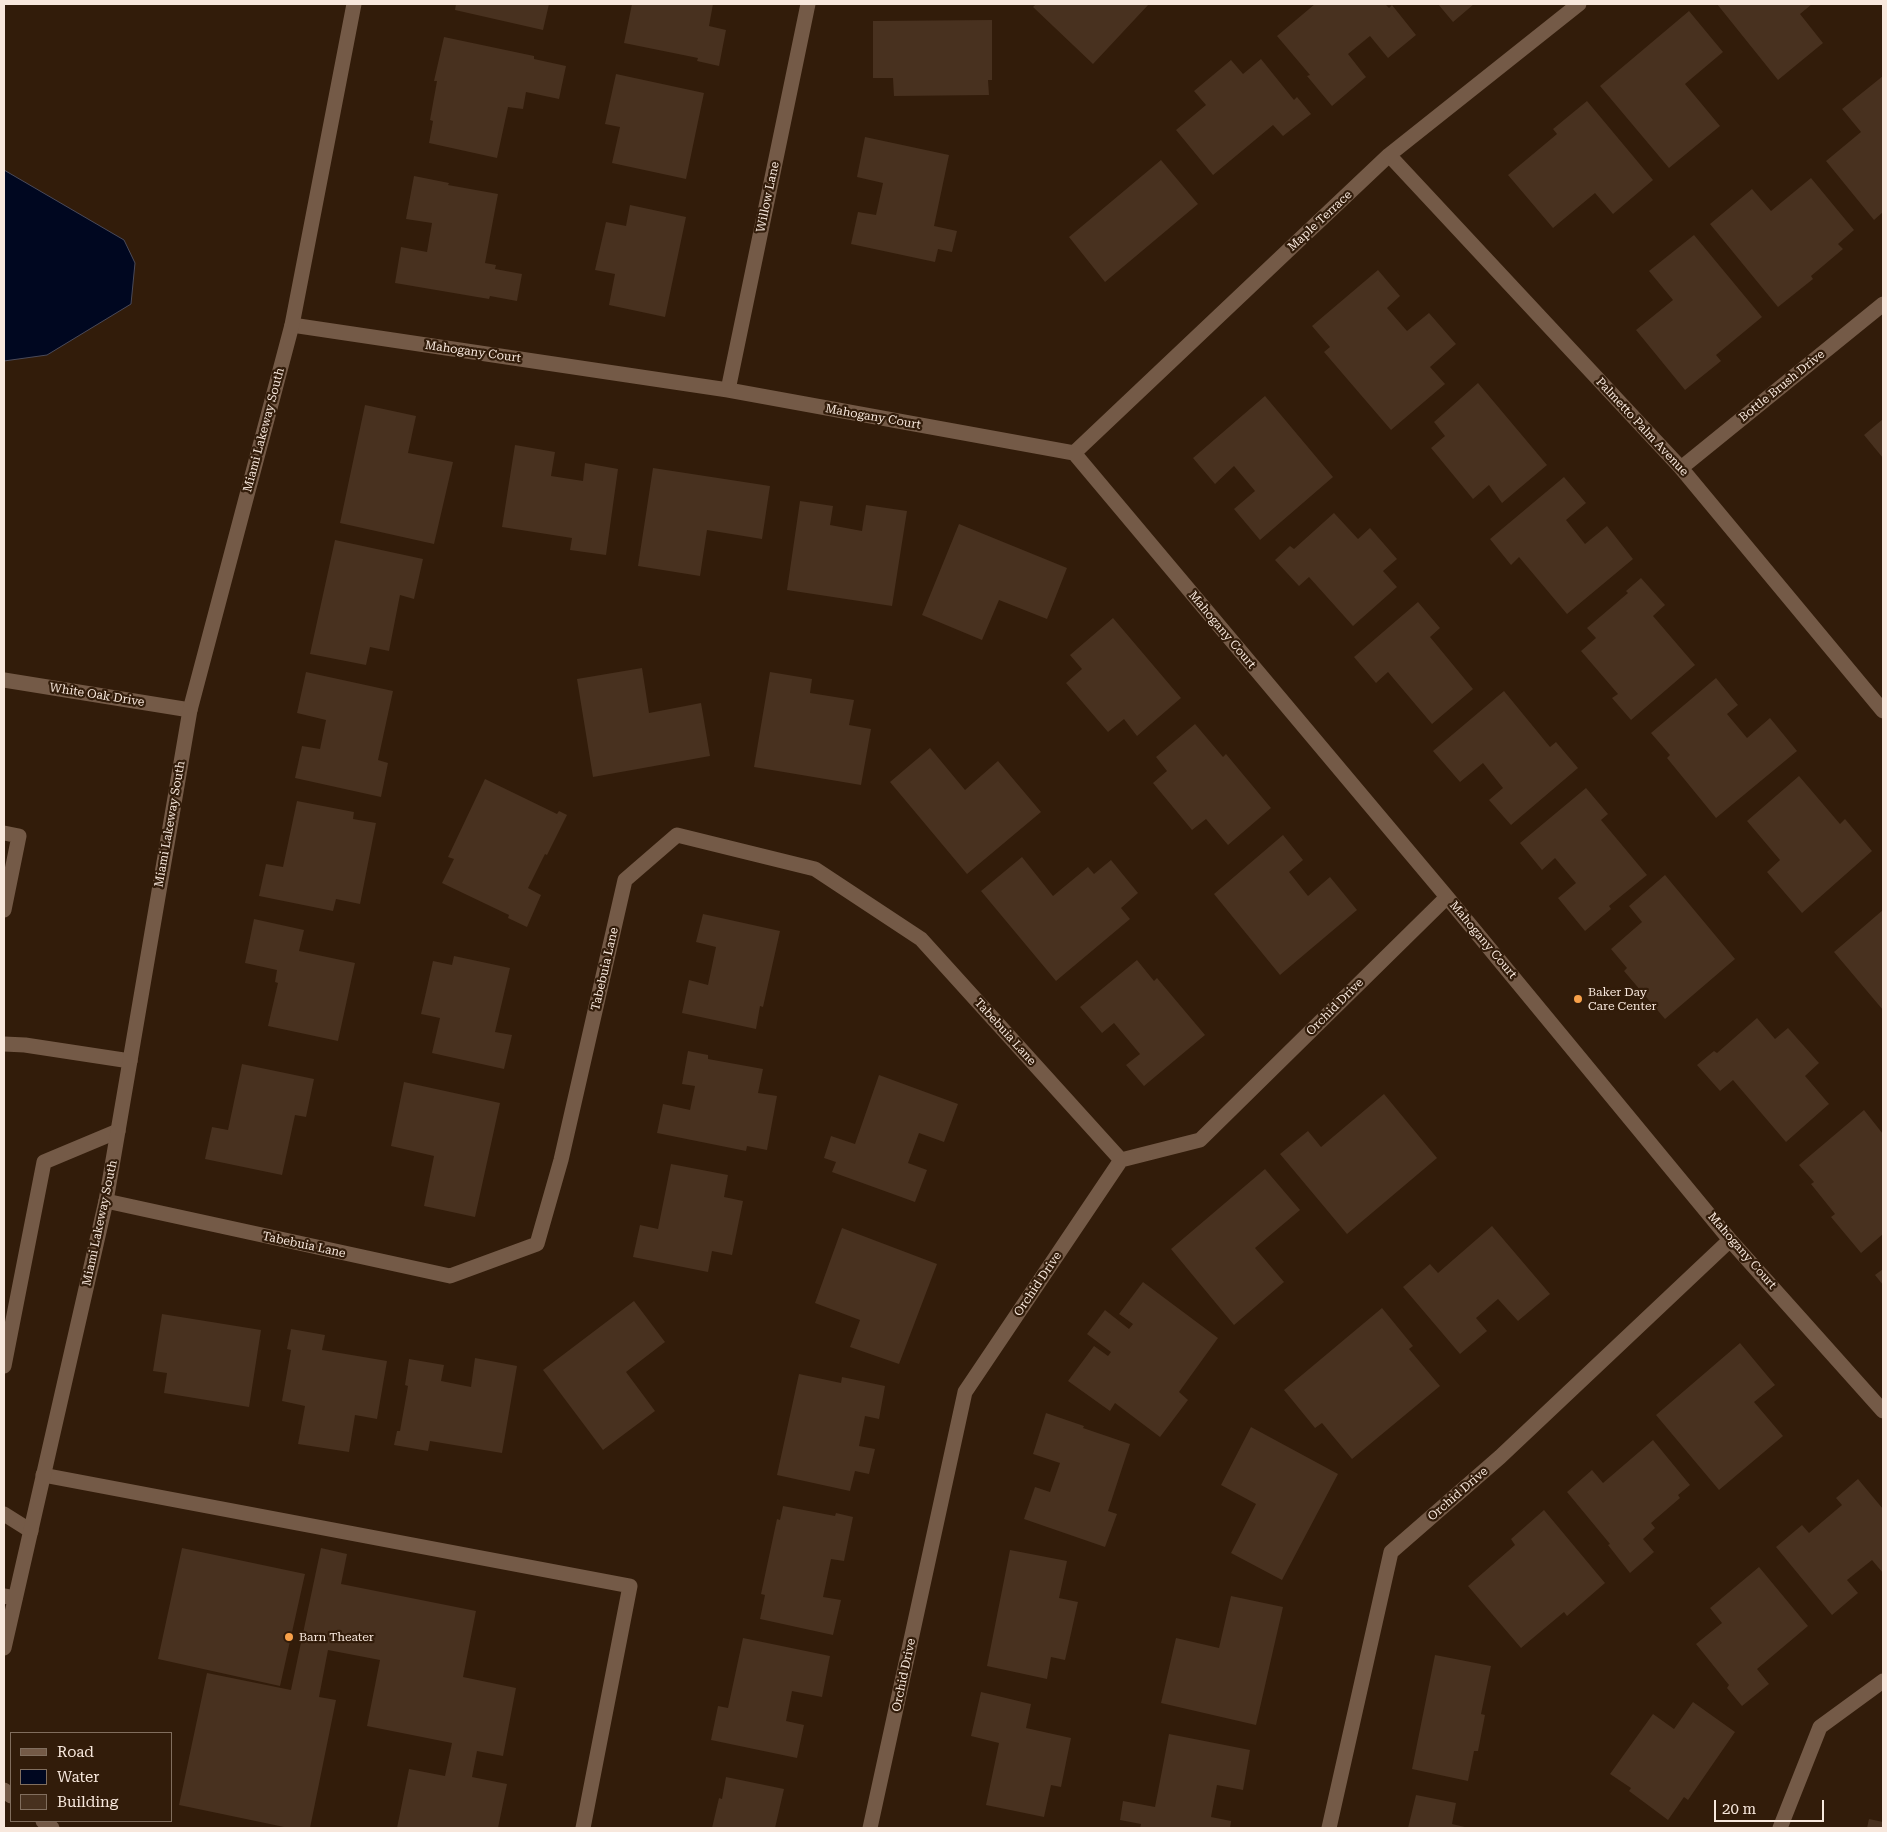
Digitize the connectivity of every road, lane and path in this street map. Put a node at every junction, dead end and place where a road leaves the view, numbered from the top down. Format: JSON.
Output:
{"nodes":[{"id":1,"x":354,"y":4,"type":"edge"},
{"id":2,"x":808,"y":4,"type":"edge"},
{"id":3,"x":1579,"y":4,"type":"edge"},
{"id":4,"x":1389,"y":155,"type":"junction"},
{"id":5,"x":1883,"y":304,"type":"edge"},
{"id":6,"x":292,"y":325,"type":"junction"},
{"id":7,"x":728,"y":390,"type":"junction"},
{"id":8,"x":1074,"y":453,"type":"junction"},
{"id":9,"x":1681,"y":468,"type":"junction"},
{"id":10,"x":4,"y":680,"type":"edge"},
{"id":11,"x":190,"y":710,"type":"junction"},
{"id":12,"x":1883,"y":711,"type":"edge"},
{"id":13,"x":4,"y":833,"type":"edge"},
{"id":14,"x":1447,"y":897,"type":"junction"},
{"id":15,"x":4,"y":910,"type":"edge"},
{"id":16,"x":4,"y":1044,"type":"edge"},
{"id":17,"x":130,"y":1061,"type":"junction"},
{"id":18,"x":118,"y":1131,"type":"junction"},
{"id":19,"x":1121,"y":1160,"type":"junction"},
{"id":20,"x":106,"y":1201,"type":"junction"},
{"id":21,"x":1730,"y":1240,"type":"junction"},
{"id":22,"x":4,"y":1366,"type":"edge"},
{"id":23,"x":1883,"y":1411,"type":"edge"},
{"id":24,"x":43,"y":1475,"type":"junction"},
{"id":25,"x":4,"y":1514,"type":"edge"},
{"id":26,"x":31,"y":1531,"type":"junction"},
{"id":27,"x":9,"y":1597,"type":"edge"},
{"id":28,"x":4,"y":1648,"type":"edge"},
{"id":29,"x":1883,"y":1681,"type":"edge"},
{"id":30,"x":583,"y":1828,"type":"edge"},
{"id":31,"x":870,"y":1828,"type":"edge"},
{"id":32,"x":1329,"y":1828,"type":"edge"},
{"id":33,"x":1780,"y":1828,"type":"edge"}],
"edges":[{"from":1,"to":6,"type":"street","name":"Miami Lakeway South"},
{"from":2,"to":7,"type":"street","name":"Willow Lane"},
{"from":3,"to":4,"type":"street","name":"Maple Terrace"},
{"from":4,"to":8,"type":"street","name":"Maple Terrace"},
{"from":4,"to":9,"type":"street","name":"Palmetto Palm Avenue"},
{"from":5,"to":9,"type":"street","name":"Bottle Brush Drive"},
{"from":6,"to":7,"type":"street","name":"Mahogany Court"},
{"from":6,"to":11,"type":"street","name":"Miami Lakeway South"},
{"from":7,"to":8,"type":"street","name":"Mahogany Court"},
{"from":8,"to":14,"type":"street","name":"Mahogany Court"},
{"from":9,"to":12,"type":"street","name":"Palmetto Palm Avenue"},
{"from":10,"to":11,"type":"street","name":"White Oak Drive"},
{"from":11,"to":17,"type":"street","name":"Miami Lakeway South"},
{"from":13,"to":15,"type":"street"},
{"from":14,"to":19,"type":"street","name":"Orchid Drive"},
{"from":14,"to":21,"type":"street","name":"Mahogany Court"},
{"from":16,"to":17,"type":"street"},
{"from":17,"to":18,"type":"street","name":"Miami Lakeway South"},
{"from":18,"to":20,"type":"street","name":"Miami Lakeway South"},
{"from":18,"to":22,"type":"street"},
{"from":19,"to":20,"type":"street","name":"Tabebuia Lane"},
{"from":19,"to":31,"type":"street","name":"Orchid Drive"},
{"from":20,"to":24,"type":"street","name":"Miami Lakeway South"},
{"from":21,"to":23,"type":"street","name":"Mahogany Court"},
{"from":21,"to":32,"type":"street","name":"Orchid Drive"},
{"from":24,"to":26,"type":"street","name":"Miami Lakeway South"},
{"from":24,"to":30,"type":"street"},
{"from":25,"to":26,"type":"street"},
{"from":26,"to":27,"type":"street","name":"Miami Lakeway South"},
{"from":27,"to":28,"type":"street","name":"Miami Lakeway South"},
{"from":29,"to":33,"type":"street"}]}
